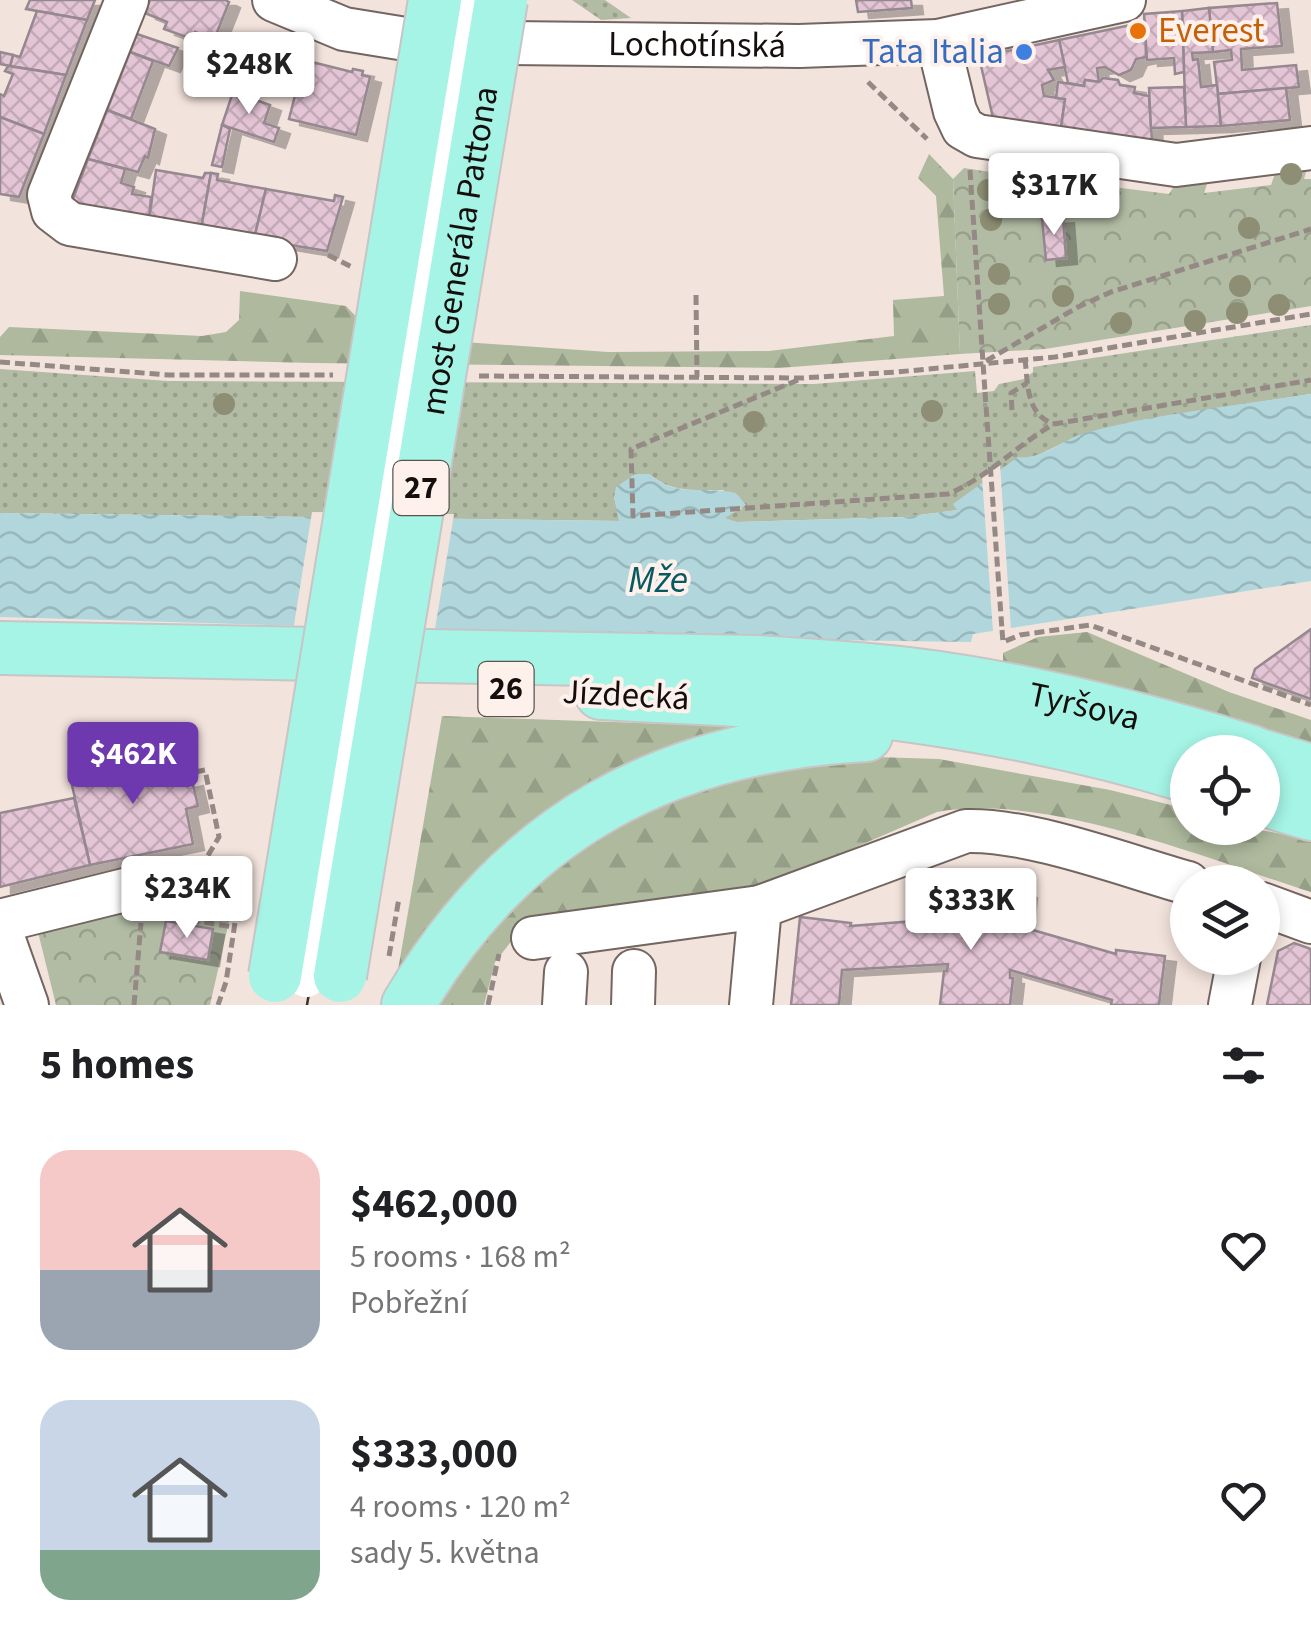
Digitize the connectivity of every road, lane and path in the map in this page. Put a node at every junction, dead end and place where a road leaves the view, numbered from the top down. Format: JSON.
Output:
{"nodes":[{"id":1,"x":127,"y":0,"type":"edge"},
{"id":2,"x":274,"y":0,"type":"edge"},
{"id":3,"x":435,"y":0,"type":"edge"},
{"id":4,"x":468,"y":0,"type":"edge"},
{"id":5,"x":501,"y":0,"type":"edge"},
{"id":6,"x":1124,"y":0,"type":"edge"},
{"id":7,"x":938,"y":41,"type":"junction"},
{"id":8,"x":868,"y":82,"type":"dead end"},
{"id":9,"x":949,"y":137,"type":"junction"},
{"id":10,"x":1311,"y":148,"type":"edge"},
{"id":11,"x":959,"y":170,"type":"dead end"},
{"id":12,"x":970,"y":181,"type":"junction"},
{"id":13,"x":1311,"y":229,"type":"edge"},
{"id":14,"x":275,"y":259,"type":"dead end"},
{"id":15,"x":696,"y":295,"type":"dead end"},
{"id":16,"x":1311,"y":314,"type":"edge"},
{"id":17,"x":1025,"y":359,"type":"junction"},
{"id":18,"x":0,"y":362,"type":"edge"},
{"id":19,"x":984,"y":362,"type":"junction"},
{"id":20,"x":339,"y":376,"type":"dead end"},
{"id":21,"x":472,"y":376,"type":"dead end"},
{"id":22,"x":697,"y":378,"type":"junction"},
{"id":23,"x":803,"y":378,"type":"junction"},
{"id":24,"x":1311,"y":380,"type":"edge"},
{"id":25,"x":1028,"y":382,"type":"junction"},
{"id":26,"x":1012,"y":410,"type":"dead end"},
{"id":27,"x":1054,"y":424,"type":"junction"},
{"id":28,"x":0,"y":648,"type":"edge"},
{"id":29,"x":0,"y":678,"type":"edge"},
{"id":30,"x":970,"y":683,"type":"joint"},
{"id":31,"x":1311,"y":704,"type":"edge"},
{"id":32,"x":1010,"y":733,"type":"junction"},
{"id":33,"x":177,"y":735,"type":"dead end"},
{"id":34,"x":1189,"y":735,"type":"edge"},
{"id":35,"x":1280,"y":762,"type":"edge"},
{"id":36,"x":1311,"y":771,"type":"edge"},
{"id":37,"x":1170,"y":772,"type":"edge"},
{"id":38,"x":1280,"y":805,"type":"edge"},
{"id":39,"x":1311,"y":814,"type":"edge"},
{"id":40,"x":1170,"y":877,"type":"edge"},
{"id":41,"x":209,"y":884,"type":"dead end"},
{"id":42,"x":146,"y":896,"type":"junction"},
{"id":43,"x":400,"y":898,"type":"dead end"},
{"id":44,"x":760,"y":907,"type":"junction"},
{"id":45,"x":1280,"y":911,"type":"edge"},
{"id":46,"x":0,"y":921,"type":"edge"},
{"id":47,"x":1311,"y":922,"type":"edge"},
{"id":48,"x":234,"y":927,"type":"junction"},
{"id":49,"x":0,"y":929,"type":"edge"},
{"id":50,"x":516,"y":946,"type":"joint"},
{"id":51,"x":1236,"y":975,"type":"edge"},
{"id":52,"x":328,"y":989,"type":"edge"},
{"id":53,"x":27,"y":1005,"type":"edge"},
{"id":54,"x":134,"y":1005,"type":"edge"},
{"id":55,"x":218,"y":1005,"type":"edge"},
{"id":56,"x":488,"y":1005,"type":"edge"},
{"id":57,"x":752,"y":1005,"type":"edge"},
{"id":58,"x":1230,"y":1005,"type":"edge"}],
"edges":[{"from":1,"to":14,"type":"street"},
{"from":2,"to":7,"type":"street","name":"Lochotínská"},
{"from":3,"to":52,"type":"main road","name":"most Generála Pattona","number":"27","bridge":true},
{"from":4,"to":52,"type":"street","name":"most Generála Pattona","bridge":true},
{"from":5,"to":52,"type":"main road","name":"most Generála Pattona","number":"27","bridge":true},
{"from":6,"to":7,"type":"street","name":"Lochotínská"},
{"from":7,"to":9,"type":"street"},
{"from":8,"to":9,"type":"path"},
{"from":9,"to":10,"type":"street"},
{"from":9,"to":12,"type":"path"},
{"from":11,"to":12,"type":"path"},
{"from":12,"to":19,"type":"path"},
{"from":13,"to":19,"type":"path"},
{"from":15,"to":22,"type":"path"},
{"from":16,"to":17,"type":"path"},
{"from":17,"to":19,"type":"path"},
{"from":17,"to":25,"type":"path"},
{"from":18,"to":20,"type":"path"},
{"from":19,"to":23,"type":"path"},
{"from":19,"to":31,"type":"path","bridge":true},
{"from":21,"to":22,"type":"path"},
{"from":22,"to":23,"type":"path"},
{"from":23,"to":27,"type":"path"},
{"from":24,"to":27,"type":"path"},
{"from":25,"to":26,"type":"path"},
{"from":25,"to":27,"type":"path"},
{"from":28,"to":30,"type":"main road","name":"Jízdecká","number":"26"},
{"from":29,"to":32,"type":"main road","name":"Jízdecká","number":"26"},
{"from":30,"to":34,"type":"main road","name":"Tyršova","number":"26"},
{"from":32,"to":37,"type":"main road","name":"Tyršova","number":"26"},
{"from":32,"to":52,"type":"main road"},
{"from":33,"to":42,"type":"path"},
{"from":35,"to":36,"type":"main road"},
{"from":38,"to":39,"type":"main road"},
{"from":40,"to":44,"type":"street"},
{"from":41,"to":48,"type":"path"},
{"from":42,"to":46,"type":"street"},
{"from":42,"to":48,"type":"path"},
{"from":42,"to":54,"type":"path"},
{"from":43,"to":52,"type":"path"},
{"from":44,"to":50,"type":"street"},
{"from":44,"to":57,"type":"street"},
{"from":45,"to":47,"type":"street"},
{"from":48,"to":55,"type":"path"},
{"from":49,"to":53,"type":"street"},
{"from":50,"to":56,"type":"path"},
{"from":51,"to":58,"type":"street"}]}
